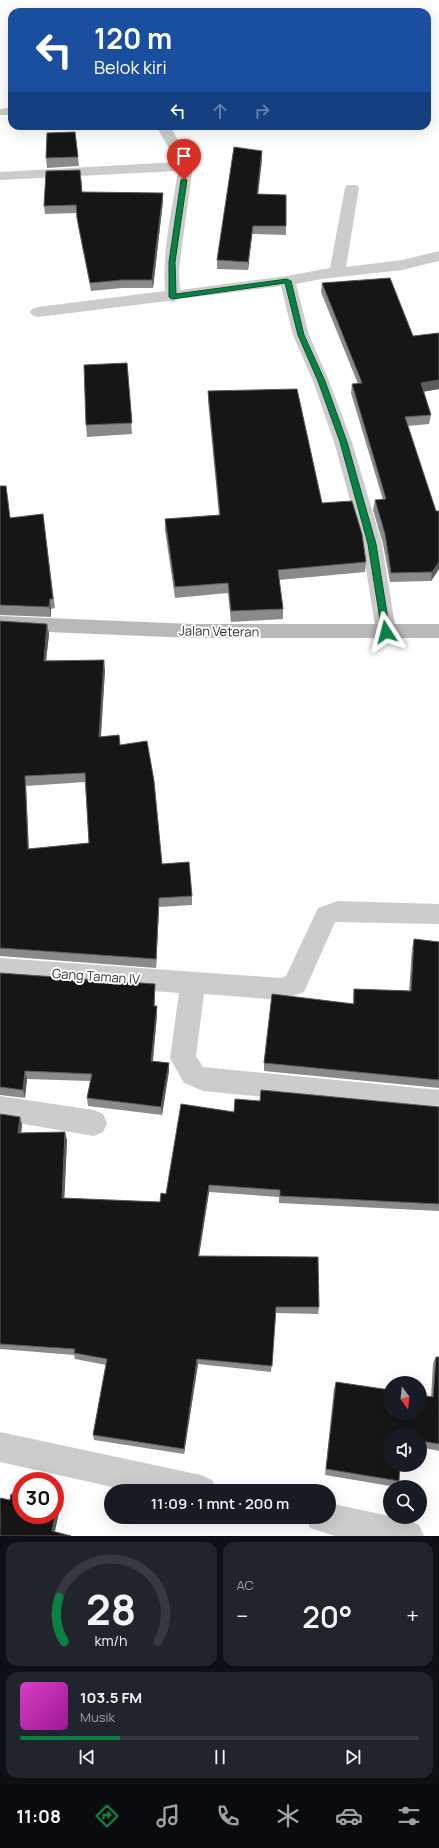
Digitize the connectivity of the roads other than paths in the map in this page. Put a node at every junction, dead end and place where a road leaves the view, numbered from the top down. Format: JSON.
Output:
{"nodes":[{"id":1,"x":165,"y":130,"type":"edge"},
{"id":2,"x":186,"y":166,"type":"junction"},
{"id":3,"x":0,"y":176,"type":"edge"},
{"id":4,"x":352,"y":188,"type":"dead end"},
{"id":5,"x":439,"y":256,"type":"edge"},
{"id":6,"x":337,"y":273,"type":"junction"},
{"id":7,"x":287,"y":281,"type":"junction"},
{"id":8,"x":172,"y":297,"type":"junction"},
{"id":9,"x":38,"y":312,"type":"dead end"},
{"id":10,"x":0,"y":623,"type":"edge"},
{"id":11,"x":439,"y":631,"type":"edge"},
{"id":12,"x":386,"y":632,"type":"junction"},
{"id":13,"x":439,"y":914,"type":"edge"},
{"id":14,"x":0,"y":969,"type":"edge"},
{"id":15,"x":193,"y":983,"type":"junction"},
{"id":16,"x":439,"y":1102,"type":"edge"},
{"id":17,"x":0,"y":1108,"type":"edge"},
{"id":18,"x":94,"y":1122,"type":"dead end"},
{"id":19,"x":0,"y":1447,"type":"edge"},
{"id":20,"x":169,"y":1484,"type":"edge"},
{"id":21,"x":336,"y":1520,"type":"edge"},
{"id":22,"x":408,"y":1536,"type":"edge"}],
"edges":[{"from":1,"to":2,"type":"street"},
{"from":2,"to":3,"type":"street"},
{"from":2,"to":8,"type":"street"},
{"from":4,"to":6,"type":"street"},
{"from":5,"to":6,"type":"street"},
{"from":6,"to":7,"type":"street"},
{"from":7,"to":8,"type":"street"},
{"from":7,"to":12,"type":"street"},
{"from":8,"to":9,"type":"street"},
{"from":10,"to":12,"type":"street","name":"Jalan Veteran"},
{"from":11,"to":12,"type":"street","name":"Jalan Veteran"},
{"from":13,"to":15,"type":"street","name":"Gang Taman IV"},
{"from":14,"to":15,"type":"street","name":"Gang Taman IV"},
{"from":15,"to":16,"type":"street"},
{"from":17,"to":18,"type":"street"},
{"from":19,"to":20,"type":"street"},
{"from":21,"to":22,"type":"street"}]}
